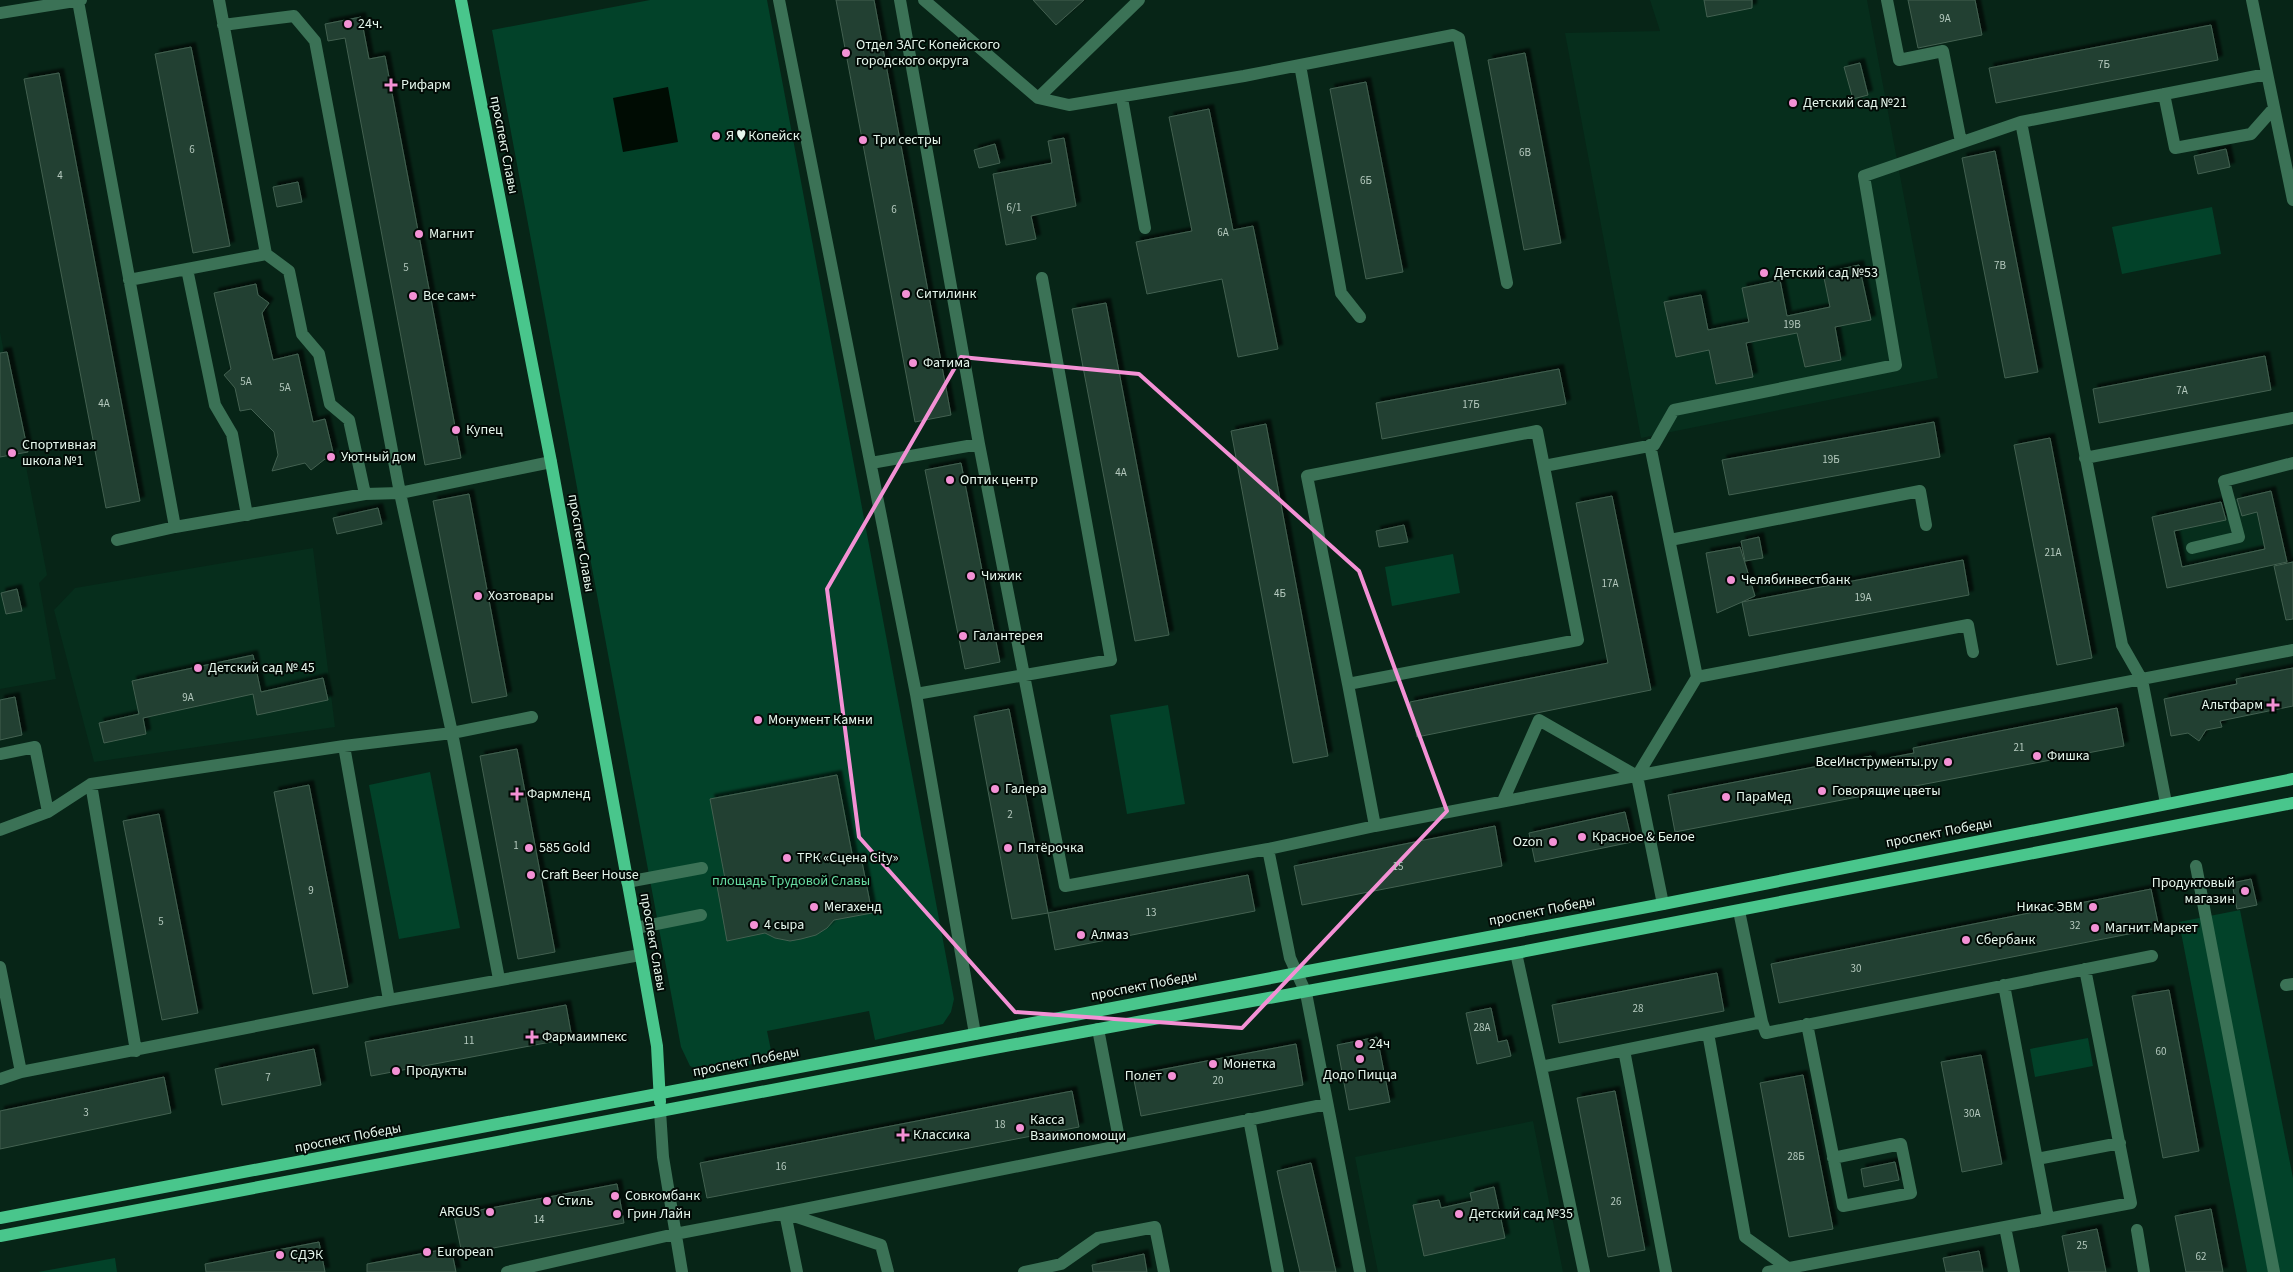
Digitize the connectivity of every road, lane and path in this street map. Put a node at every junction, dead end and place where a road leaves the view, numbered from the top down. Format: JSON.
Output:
{"nodes":[{"id":1,"x":79,"y":0,"type":"edge"},
{"id":2,"x":219,"y":0,"type":"edge"},
{"id":3,"x":461,"y":0,"type":"edge"},
{"id":4,"x":780,"y":0,"type":"edge"},
{"id":5,"x":900,"y":0,"type":"edge"},
{"id":6,"x":924,"y":0,"type":"edge"},
{"id":7,"x":1139,"y":0,"type":"edge"},
{"id":8,"x":1887,"y":0,"type":"edge"},
{"id":9,"x":2252,"y":0,"type":"edge"},
{"id":10,"x":0,"y":13,"type":"edge"},
{"id":11,"x":223,"y":25,"type":"junction"},
{"id":12,"x":1300,"y":65,"type":"junction"},
{"id":13,"x":2267,"y":74,"type":"junction"},
{"id":14,"x":2164,"y":94,"type":"junction"},
{"id":15,"x":1038,"y":98,"type":"junction"},
{"id":16,"x":1122,"y":98,"type":"junction"},
{"id":17,"x":2274,"y":108,"type":"junction"},
{"id":18,"x":2022,"y":122,"type":"junction"},
{"id":19,"x":1961,"y":142,"type":"junction"},
{"id":20,"x":2293,"y":200,"type":"edge"},
{"id":21,"x":1145,"y":228,"type":"dead end"},
{"id":22,"x":266,"y":254,"type":"junction"},
{"id":23,"x":187,"y":269,"type":"junction"},
{"id":24,"x":1042,"y":278,"type":"dead end"},
{"id":25,"x":129,"y":280,"type":"junction"},
{"id":26,"x":1507,"y":283,"type":"dead end"},
{"id":27,"x":1360,"y":317,"type":"dead end"},
{"id":28,"x":2293,"y":418,"type":"edge"},
{"id":29,"x":979,"y":444,"type":"junction"},
{"id":30,"x":1650,"y":445,"type":"junction"},
{"id":31,"x":2085,"y":458,"type":"junction"},
{"id":32,"x":551,"y":462,"type":"junction"},
{"id":33,"x":871,"y":463,"type":"junction"},
{"id":34,"x":2293,"y":463,"type":"edge"},
{"id":35,"x":1544,"y":466,"type":"junction"},
{"id":36,"x":400,"y":493,"type":"junction"},
{"id":37,"x":365,"y":494,"type":"junction"},
{"id":38,"x":247,"y":514,"type":"junction"},
{"id":39,"x":1926,"y":525,"type":"dead end"},
{"id":40,"x":175,"y":527,"type":"junction"},
{"id":41,"x":118,"y":540,"type":"dead end"},
{"id":42,"x":1670,"y":540,"type":"junction"},
{"id":43,"x":2192,"y":548,"type":"dead end"},
{"id":44,"x":2293,"y":650,"type":"edge"},
{"id":45,"x":1974,"y":652,"type":"dead end"},
{"id":46,"x":1024,"y":674,"type":"junction"},
{"id":47,"x":1697,"y":677,"type":"junction"},
{"id":48,"x":2142,"y":680,"type":"junction"},
{"id":49,"x":1348,"y":684,"type":"junction"},
{"id":50,"x":916,"y":694,"type":"junction"},
{"id":51,"x":532,"y":717,"type":"dead end"},
{"id":52,"x":452,"y":733,"type":"junction"},
{"id":53,"x":344,"y":746,"type":"junction"},
{"id":54,"x":0,"y":754,"type":"edge"},
{"id":55,"x":1637,"y":776,"type":"junction"},
{"id":56,"x":2293,"y":779,"type":"edge"},
{"id":57,"x":91,"y":784,"type":"junction"},
{"id":58,"x":1503,"y":801,"type":"junction"},
{"id":59,"x":2166,"y":803,"type":"junction"},
{"id":60,"x":2293,"y":803,"type":"edge"},
{"id":61,"x":48,"y":812,"type":"junction"},
{"id":62,"x":1375,"y":826,"type":"junction"},
{"id":63,"x":0,"y":830,"type":"edge"},
{"id":64,"x":1268,"y":849,"type":"junction"},
{"id":65,"x":2196,"y":866,"type":"dead end"},
{"id":66,"x":702,"y":868,"type":"dead end"},
{"id":67,"x":627,"y":882,"type":"junction"},
{"id":68,"x":1663,"y":904,"type":"junction"},
{"id":69,"x":1739,"y":911,"type":"junction"},
{"id":70,"x":701,"y":915,"type":"dead end"},
{"id":71,"x":636,"y":928,"type":"junction"},
{"id":72,"x":1516,"y":953,"type":"junction"},
{"id":73,"x":640,"y":955,"type":"junction"},
{"id":74,"x":2152,"y":956,"type":"dead end"},
{"id":75,"x":0,"y":967,"type":"edge"},
{"id":76,"x":2085,"y":969,"type":"junction"},
{"id":77,"x":1297,"y":972,"type":"junction"},
{"id":78,"x":499,"y":979,"type":"junction"},
{"id":79,"x":2004,"y":985,"type":"junction"},
{"id":80,"x":1306,"y":993,"type":"junction"},
{"id":81,"x":389,"y":1000,"type":"junction"},
{"id":82,"x":1762,"y":1022,"type":"junction"},
{"id":83,"x":1807,"y":1024,"type":"junction"},
{"id":84,"x":1098,"y":1029,"type":"junction"},
{"id":85,"x":1708,"y":1033,"type":"junction"},
{"id":86,"x":975,"y":1034,"type":"junction"},
{"id":87,"x":1624,"y":1050,"type":"junction"},
{"id":88,"x":136,"y":1051,"type":"junction"},
{"id":89,"x":978,"y":1051,"type":"junction"},
{"id":90,"x":1541,"y":1067,"type":"junction"},
{"id":91,"x":21,"y":1072,"type":"junction"},
{"id":92,"x":0,"y":1079,"type":"edge"},
{"id":93,"x":660,"y":1094,"type":"junction"},
{"id":94,"x":1327,"y":1104,"type":"junction"},
{"id":95,"x":660,"y":1112,"type":"junction"},
{"id":96,"x":1248,"y":1119,"type":"junction"},
{"id":97,"x":2120,"y":1143,"type":"junction"},
{"id":98,"x":1120,"y":1144,"type":"junction"},
{"id":99,"x":1833,"y":1158,"type":"junction"},
{"id":100,"x":2037,"y":1160,"type":"junction"},
{"id":101,"x":785,"y":1213,"type":"junction"},
{"id":102,"x":0,"y":1218,"type":"edge"},
{"id":103,"x":2048,"y":1218,"type":"junction"},
{"id":104,"x":2005,"y":1227,"type":"junction"},
{"id":105,"x":2137,"y":1230,"type":"dead end"},
{"id":106,"x":675,"y":1234,"type":"junction"},
{"id":107,"x":0,"y":1236,"type":"edge"},
{"id":108,"x":1788,"y":1268,"type":"junction"},
{"id":109,"x":537,"y":1269,"type":"edge"},
{"id":110,"x":507,"y":1272,"type":"edge"},
{"id":111,"x":682,"y":1272,"type":"edge"},
{"id":112,"x":796,"y":1272,"type":"edge"},
{"id":113,"x":888,"y":1272,"type":"edge"},
{"id":114,"x":1024,"y":1272,"type":"edge"},
{"id":115,"x":1164,"y":1272,"type":"edge"},
{"id":116,"x":1278,"y":1272,"type":"edge"},
{"id":117,"x":1360,"y":1272,"type":"edge"},
{"id":118,"x":1584,"y":1272,"type":"edge"},
{"id":119,"x":1666,"y":1272,"type":"edge"},
{"id":120,"x":1768,"y":1272,"type":"edge"},
{"id":121,"x":2014,"y":1272,"type":"edge"},
{"id":122,"x":2144,"y":1272,"type":"edge"},
{"id":123,"x":2274,"y":1272,"type":"edge"}],
"edges":[{"from":1,"to":10,"type":"street"},
{"from":1,"to":25,"type":"street"},
{"from":2,"to":11,"type":"street"},
{"from":3,"to":32,"type":"main road","name":"проспект Славы"},
{"from":4,"to":33,"type":"street"},
{"from":5,"to":29,"type":"street"},
{"from":6,"to":15,"type":"street"},
{"from":7,"to":15,"type":"street"},
{"from":8,"to":19,"type":"street"},
{"from":9,"to":13,"type":"street"},
{"from":11,"to":22,"type":"street"},
{"from":11,"to":36,"type":"street"},
{"from":12,"to":16,"type":"street"},
{"from":12,"to":26,"type":"street"},
{"from":12,"to":27,"type":"street"},
{"from":13,"to":14,"type":"street"},
{"from":13,"to":17,"type":"street"},
{"from":14,"to":17,"type":"street"},
{"from":14,"to":18,"type":"street"},
{"from":15,"to":16,"type":"street"},
{"from":16,"to":21,"type":"street"},
{"from":17,"to":20,"type":"street"},
{"from":18,"to":19,"type":"street"},
{"from":18,"to":31,"type":"street"},
{"from":19,"to":30,"type":"street"},
{"from":22,"to":23,"type":"street"},
{"from":22,"to":37,"type":"street"},
{"from":23,"to":25,"type":"street"},
{"from":23,"to":38,"type":"street"},
{"from":24,"to":46,"type":"street"},
{"from":25,"to":40,"type":"street"},
{"from":28,"to":31,"type":"street"},
{"from":29,"to":33,"type":"street"},
{"from":29,"to":46,"type":"street"},
{"from":30,"to":35,"type":"street"},
{"from":30,"to":42,"type":"street"},
{"from":31,"to":48,"type":"street"},
{"from":32,"to":36,"type":"street"},
{"from":32,"to":67,"type":"main road","name":"проспект Славы"},
{"from":33,"to":50,"type":"street"},
{"from":34,"to":43,"type":"street"},
{"from":35,"to":49,"type":"street"},
{"from":35,"to":49,"type":"street"},
{"from":36,"to":37,"type":"street"},
{"from":36,"to":52,"type":"street"},
{"from":37,"to":38,"type":"street"},
{"from":38,"to":40,"type":"street"},
{"from":39,"to":42,"type":"street"},
{"from":40,"to":41,"type":"street"},
{"from":42,"to":47,"type":"street"},
{"from":44,"to":48,"type":"street"},
{"from":45,"to":47,"type":"street"},
{"from":46,"to":50,"type":"street"},
{"from":46,"to":64,"type":"street"},
{"from":47,"to":55,"type":"street"},
{"from":48,"to":55,"type":"street"},
{"from":48,"to":59,"type":"street"},
{"from":49,"to":62,"type":"street"},
{"from":50,"to":86,"type":"street"},
{"from":51,"to":52,"type":"street"},
{"from":52,"to":53,"type":"street"},
{"from":52,"to":78,"type":"street"},
{"from":53,"to":57,"type":"street"},
{"from":53,"to":81,"type":"street"},
{"from":54,"to":61,"type":"street"},
{"from":55,"to":58,"type":"street"},
{"from":55,"to":58,"type":"street"},
{"from":55,"to":68,"type":"street"},
{"from":56,"to":59,"type":"main road","name":"проспект Победы"},
{"from":57,"to":61,"type":"street"},
{"from":57,"to":88,"type":"street"},
{"from":58,"to":62,"type":"street"},
{"from":59,"to":68,"type":"main road","name":"проспект Победы"},
{"from":60,"to":69,"type":"main road"},
{"from":61,"to":63,"type":"street"},
{"from":62,"to":64,"type":"street"},
{"from":64,"to":77,"type":"street"},
{"from":65,"to":123,"type":"street"},
{"from":66,"to":67,"type":"street"},
{"from":67,"to":71,"type":"main road","name":"проспект Славы"},
{"from":68,"to":77,"type":"main road","name":"проспект Победы"},
{"from":69,"to":72,"type":"main road"},
{"from":69,"to":82,"type":"street"},
{"from":70,"to":71,"type":"street"},
{"from":71,"to":73,"type":"main road","name":"проспект Славы"},
{"from":72,"to":80,"type":"main road"},
{"from":72,"to":90,"type":"street"},
{"from":73,"to":78,"type":"street"},
{"from":73,"to":93,"type":"main road","name":"проспект Славы"},
{"from":74,"to":76,"type":"street"},
{"from":75,"to":91,"type":"street"},
{"from":76,"to":79,"type":"street"},
{"from":76,"to":97,"type":"street"},
{"from":77,"to":80,"type":"street"},
{"from":77,"to":86,"type":"main road","name":"проспект Победы"},
{"from":78,"to":81,"type":"street"},
{"from":79,"to":83,"type":"street"},
{"from":79,"to":100,"type":"street"},
{"from":80,"to":84,"type":"main road"},
{"from":80,"to":94,"type":"street"},
{"from":81,"to":88,"type":"street"},
{"from":82,"to":83,"type":"street"},
{"from":82,"to":85,"type":"street"},
{"from":83,"to":99,"type":"street"},
{"from":84,"to":89,"type":"main road"},
{"from":84,"to":98,"type":"street"},
{"from":85,"to":87,"type":"street"},
{"from":85,"to":108,"type":"street"},
{"from":86,"to":89,"type":"main road"},
{"from":86,"to":93,"type":"main road","name":"проспект Победы"},
{"from":87,"to":90,"type":"street"},
{"from":87,"to":119,"type":"street"},
{"from":88,"to":91,"type":"street"},
{"from":89,"to":95,"type":"main road"},
{"from":90,"to":118,"type":"street"},
{"from":91,"to":92,"type":"street"},
{"from":93,"to":95,"type":"main road","name":"проспект Славы"},
{"from":93,"to":102,"type":"main road","name":"проспект Победы"},
{"from":94,"to":96,"type":"street"},
{"from":94,"to":117,"type":"street"},
{"from":95,"to":106,"type":"street"},
{"from":95,"to":107,"type":"main road"},
{"from":96,"to":98,"type":"street"},
{"from":96,"to":116,"type":"street"},
{"from":97,"to":100,"type":"street"},
{"from":97,"to":103,"type":"street"},
{"from":98,"to":101,"type":"street"},
{"from":99,"to":99,"type":"street"},
{"from":100,"to":103,"type":"street"},
{"from":101,"to":106,"type":"street"},
{"from":101,"to":112,"type":"street"},
{"from":101,"to":113,"type":"street"},
{"from":103,"to":104,"type":"street"},
{"from":104,"to":108,"type":"street"},
{"from":104,"to":121,"type":"street"},
{"from":105,"to":122,"type":"street"},
{"from":106,"to":109,"type":"street"},
{"from":106,"to":111,"type":"street"},
{"from":108,"to":120,"type":"street"},
{"from":109,"to":110,"type":"street"},
{"from":114,"to":115,"type":"street"}]}
